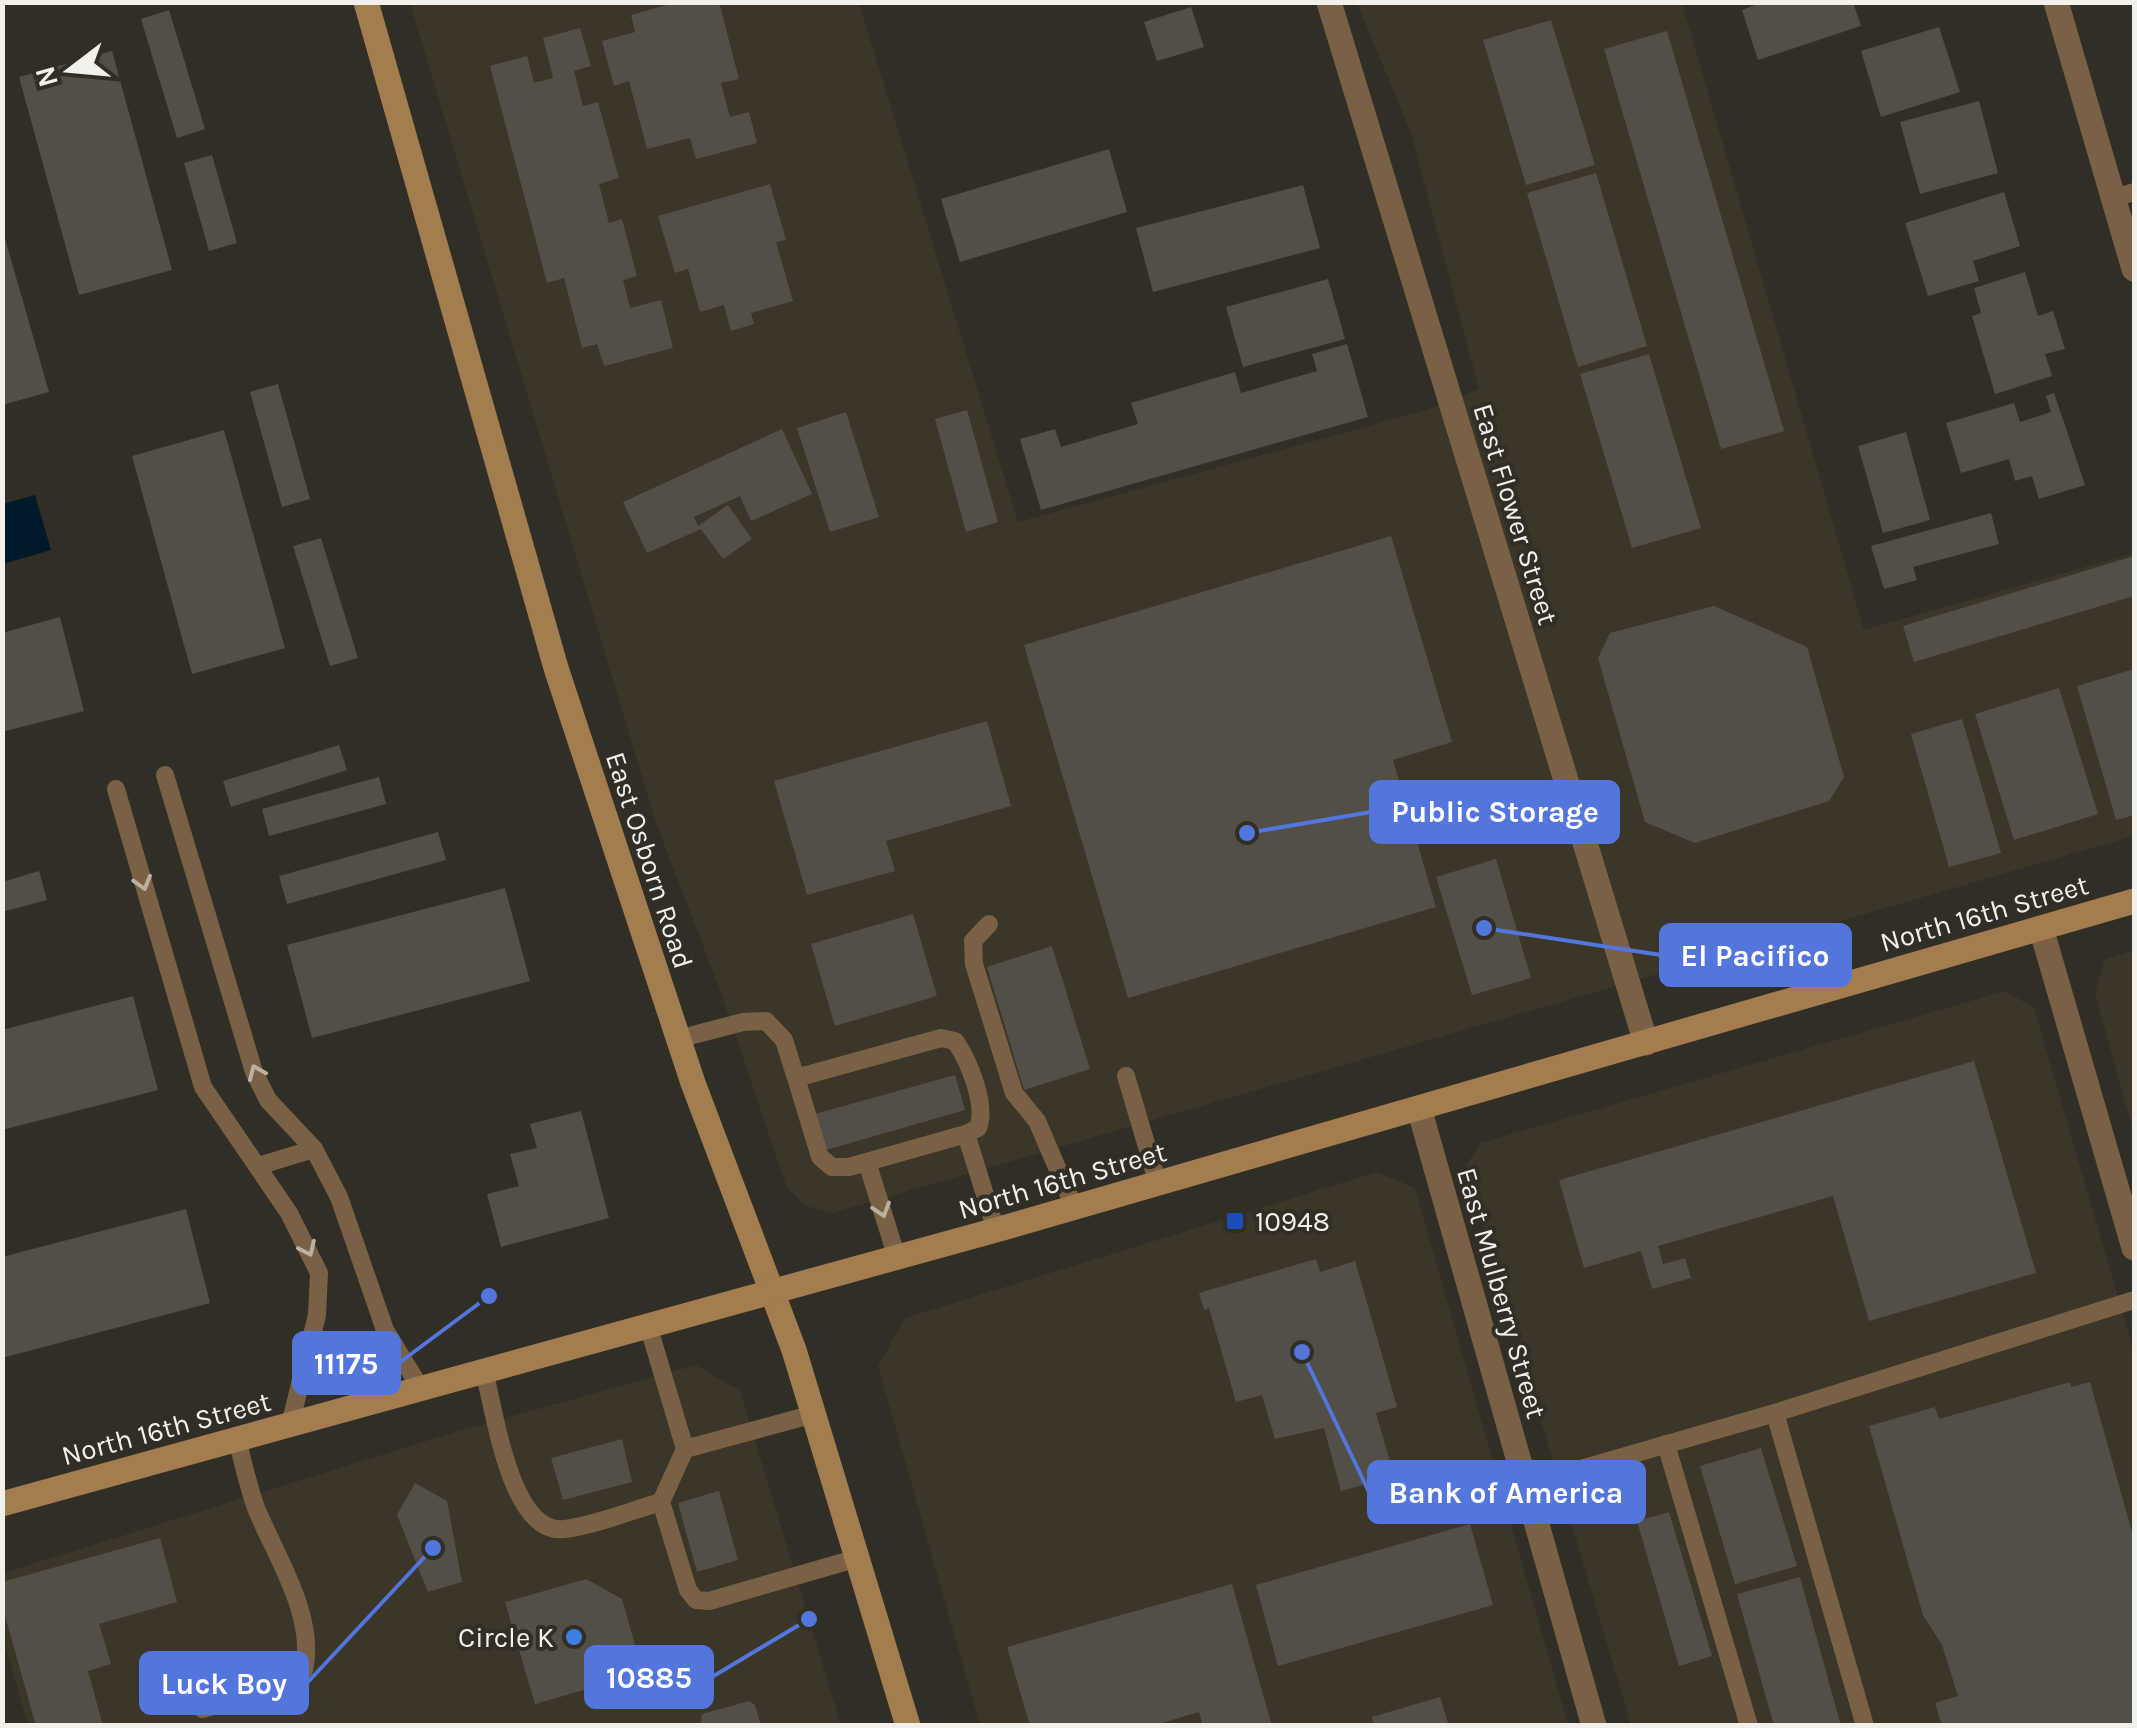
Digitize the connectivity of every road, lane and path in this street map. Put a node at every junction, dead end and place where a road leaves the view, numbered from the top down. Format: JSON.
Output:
{"nodes":[{"id":1,"x":366,"y":2,"type":"edge"},
{"id":2,"x":1329,"y":2,"type":"edge"},
{"id":3,"x":2056,"y":2,"type":"edge"},
{"id":4,"x":2124,"y":195,"type":"edge"},
{"id":5,"x":2134,"y":269,"type":"edge"},
{"id":6,"x":164,"y":776,"type":"dead end"},
{"id":7,"x":116,"y":790,"type":"dead end"},
{"id":8,"x":2134,"y":901,"type":"edge"},
{"id":9,"x":989,"y":924,"type":"dead end"},
{"id":10,"x":2041,"y":928,"type":"junction"},
{"id":11,"x":678,"y":1038,"type":"junction"},
{"id":12,"x":1646,"y":1043,"type":"junction"},
{"id":13,"x":1126,"y":1076,"type":"dead end"},
{"id":14,"x":796,"y":1078,"type":"junction"},
{"id":15,"x":1419,"y":1108,"type":"junction"},
{"id":16,"x":966,"y":1134,"type":"junction"},
{"id":17,"x":314,"y":1149,"type":"junction"},
{"id":18,"x":867,"y":1162,"type":"junction"},
{"id":19,"x":258,"y":1166,"type":"junction"},
{"id":20,"x":1158,"y":1184,"type":"junction"},
{"id":21,"x":1074,"y":1208,"type":"junction"},
{"id":22,"x":996,"y":1230,"type":"junction"},
{"id":23,"x":2134,"y":1248,"type":"edge"},
{"id":24,"x":897,"y":1258,"type":"junction"},
{"id":25,"x":771,"y":1292,"type":"junction"},
{"id":26,"x":2134,"y":1300,"type":"edge"},
{"id":27,"x":648,"y":1326,"type":"junction"},
{"id":28,"x":484,"y":1371,"type":"junction"},
{"id":29,"x":422,"y":1389,"type":"junction"},
{"id":30,"x":1775,"y":1413,"type":"junction"},
{"id":31,"x":814,"y":1414,"type":"junction"},
{"id":32,"x":290,"y":1425,"type":"junction"},
{"id":33,"x":237,"y":1440,"type":"junction"},
{"id":34,"x":1666,"y":1444,"type":"junction"},
{"id":35,"x":685,"y":1450,"type":"junction"},
{"id":36,"x":1526,"y":1485,"type":"junction"},
{"id":37,"x":661,"y":1502,"type":"junction"},
{"id":38,"x":2,"y":1504,"type":"edge"},
{"id":39,"x":858,"y":1558,"type":"junction"},
{"id":40,"x":202,"y":1709,"type":"dead end"},
{"id":41,"x":908,"y":1726,"type":"edge"},
{"id":42,"x":1594,"y":1726,"type":"edge"},
{"id":43,"x":1750,"y":1726,"type":"edge"},
{"id":44,"x":1864,"y":1726,"type":"edge"}],
"edges":[{"from":1,"to":11,"type":"main road","name":"East Osborn Road"},
{"from":2,"to":12,"type":"street","name":"East Flower Street"},
{"from":3,"to":4,"type":"street"},
{"from":4,"to":5,"type":"street"},
{"from":17,"to":6,"type":"lane","one_way":true},
{"from":7,"to":19,"type":"lane","one_way":true},
{"from":8,"to":10,"type":"main road","name":"North 16th Street"},
{"from":9,"to":21,"type":"lane"},
{"from":10,"to":12,"type":"main road","name":"North 16th Street"},
{"from":10,"to":23,"type":"street"},
{"from":11,"to":14,"type":"lane"},
{"from":11,"to":25,"type":"main road","name":"East Osborn Road"},
{"from":12,"to":15,"type":"main road","name":"North 16th Street"},
{"from":13,"to":20,"type":"lane"},
{"from":14,"to":16,"type":"lane"},
{"from":14,"to":18,"type":"lane"},
{"from":15,"to":20,"type":"main road","name":"North 16th Street"},
{"from":15,"to":36,"type":"street","name":"East Mulberry Street"},
{"from":16,"to":18,"type":"lane"},
{"from":16,"to":22,"type":"lane"},
{"from":17,"to":19,"type":"lane"},
{"from":17,"to":29,"type":"lane"},
{"from":18,"to":24,"type":"lane","one_way":true},
{"from":19,"to":32,"type":"lane","one_way":true},
{"from":20,"to":21,"type":"main road","name":"North 16th Street"},
{"from":21,"to":22,"type":"main road","name":"North 16th Street"},
{"from":22,"to":24,"type":"main road","name":"North 16th Street"},
{"from":24,"to":25,"type":"main road","name":"North 16th Street"},
{"from":25,"to":27,"type":"main road","name":"North 16th Street"},
{"from":25,"to":31,"type":"main road","name":"East Osborn Road"},
{"from":26,"to":30,"type":"lane"},
{"from":27,"to":28,"type":"main road","name":"North 16th Street"},
{"from":27,"to":35,"type":"lane"},
{"from":28,"to":29,"type":"main road","name":"North 16th Street"},
{"from":28,"to":37,"type":"lane"},
{"from":29,"to":32,"type":"main road","name":"North 16th Street"},
{"from":30,"to":34,"type":"lane"},
{"from":30,"to":44,"type":"lane"},
{"from":31,"to":35,"type":"lane"},
{"from":31,"to":39,"type":"main road","name":"East Osborn Road"},
{"from":32,"to":33,"type":"main road","name":"North 16th Street"},
{"from":33,"to":38,"type":"main road","name":"North 16th Street"},
{"from":33,"to":40,"type":"lane"},
{"from":34,"to":36,"type":"lane"},
{"from":34,"to":43,"type":"lane"},
{"from":35,"to":37,"type":"lane"},
{"from":36,"to":42,"type":"street","name":"East Mulberry Street"},
{"from":37,"to":39,"type":"lane"},
{"from":39,"to":41,"type":"main road","name":"East Osborn Road"}]}
